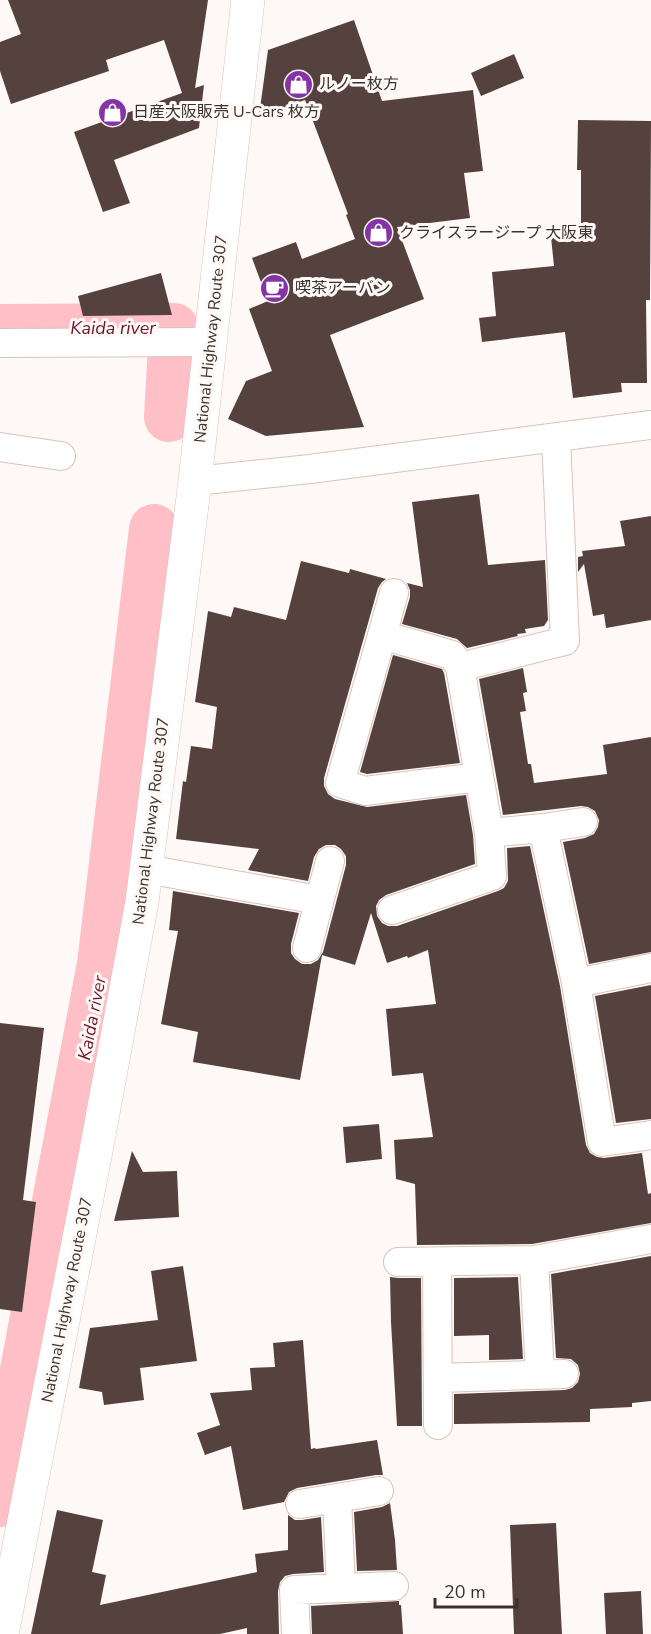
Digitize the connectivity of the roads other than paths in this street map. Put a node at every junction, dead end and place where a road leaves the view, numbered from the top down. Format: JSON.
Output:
{"nodes":[{"id":1,"x":248,"y":0,"type":"edge"},
{"id":2,"x":186,"y":342,"type":"junction"},
{"id":3,"x":0,"y":343,"type":"edge"},
{"id":4,"x":651,"y":425,"type":"edge"},
{"id":5,"x":556,"y":437,"type":"junction"},
{"id":6,"x":0,"y":447,"type":"edge"},
{"id":7,"x":61,"y":456,"type":"dead end"},
{"id":8,"x":195,"y":482,"type":"junction"},
{"id":9,"x":394,"y":593,"type":"dead end"},
{"id":10,"x":382,"y":635,"type":"junction"},
{"id":11,"x":460,"y":667,"type":"junction"},
{"id":12,"x":479,"y":777,"type":"junction"},
{"id":13,"x":583,"y":822,"type":"dead end"},
{"id":14,"x":543,"y":828,"type":"junction"},
{"id":15,"x":489,"y":833,"type":"junction"},
{"id":16,"x":330,"y":861,"type":"dead end"},
{"id":17,"x":146,"y":869,"type":"junction"},
{"id":18,"x":319,"y":900,"type":"junction"},
{"id":19,"x":392,"y":910,"type":"dead end"},
{"id":20,"x":307,"y":948,"type":"dead end"},
{"id":21,"x":651,"y":968,"type":"edge"},
{"id":22,"x":576,"y":983,"type":"junction"},
{"id":23,"x":651,"y":1135,"type":"edge"},
{"id":24,"x":651,"y":1239,"type":"edge"},
{"id":25,"x":534,"y":1260,"type":"junction"},
{"id":26,"x":398,"y":1262,"type":"dead end"},
{"id":27,"x":437,"y":1262,"type":"junction"},
{"id":28,"x":438,"y":1378,"type":"junction"},
{"id":29,"x":438,"y":1425,"type":"dead end"},
{"id":30,"x":379,"y":1491,"type":"dead end"},
{"id":31,"x":337,"y":1498,"type":"junction"},
{"id":32,"x":300,"y":1504,"type":"dead end"},
{"id":33,"x":394,"y":1586,"type":"dead end"},
{"id":34,"x":341,"y":1588,"type":"junction"},
{"id":35,"x":2,"y":1634,"type":"edge"},
{"id":36,"x":296,"y":1634,"type":"edge"}],
"edges":[{"from":1,"to":2,"type":"highway","name":"National Highway Route 307"},
{"from":2,"to":3,"type":"street"},
{"from":2,"to":8,"type":"highway","name":"National Highway Route 307"},
{"from":4,"to":5,"type":"street"},
{"from":5,"to":8,"type":"street"},
{"from":5,"to":11,"type":"street"},
{"from":6,"to":7,"type":"street"},
{"from":8,"to":17,"type":"highway","name":"National Highway Route 307"},
{"from":9,"to":10,"type":"street"},
{"from":10,"to":11,"type":"street"},
{"from":10,"to":12,"type":"street"},
{"from":11,"to":12,"type":"street"},
{"from":12,"to":15,"type":"street"},
{"from":13,"to":14,"type":"street"},
{"from":14,"to":15,"type":"street"},
{"from":14,"to":22,"type":"street"},
{"from":15,"to":19,"type":"street"},
{"from":16,"to":18,"type":"street"},
{"from":17,"to":18,"type":"street"},
{"from":17,"to":35,"type":"highway","name":"National Highway Route 307"},
{"from":18,"to":20,"type":"street"},
{"from":21,"to":22,"type":"street"},
{"from":22,"to":23,"type":"street"},
{"from":24,"to":25,"type":"street"},
{"from":25,"to":27,"type":"street"},
{"from":25,"to":28,"type":"street"},
{"from":26,"to":27,"type":"street"},
{"from":27,"to":28,"type":"street"},
{"from":28,"to":29,"type":"street"},
{"from":30,"to":31,"type":"street"},
{"from":31,"to":32,"type":"street"},
{"from":31,"to":34,"type":"street"},
{"from":33,"to":34,"type":"street"},
{"from":34,"to":36,"type":"street"}]}
